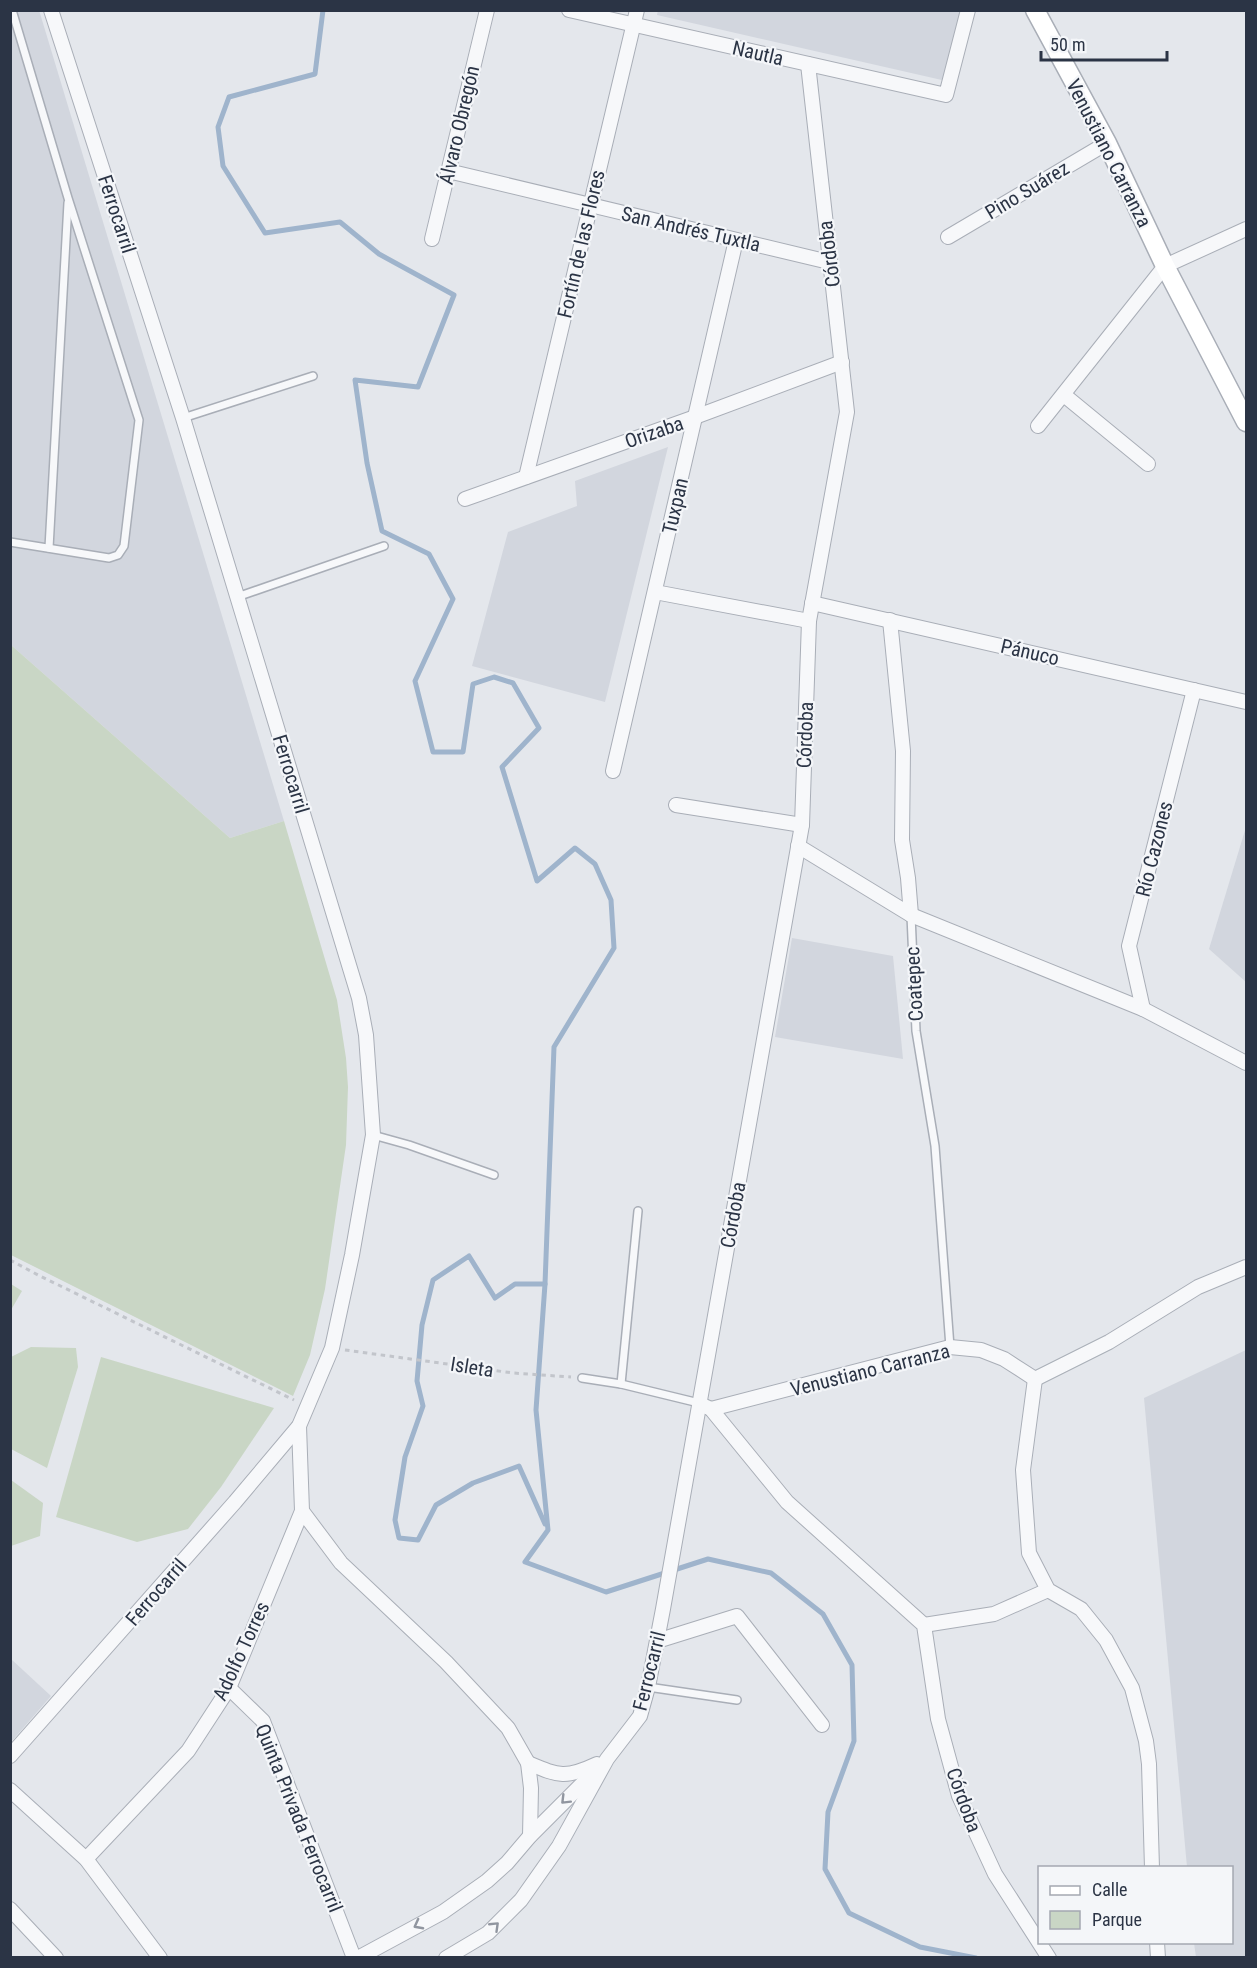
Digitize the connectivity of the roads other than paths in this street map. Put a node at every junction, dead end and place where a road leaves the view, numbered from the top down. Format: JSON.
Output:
{"nodes":[{"id":1,"x":12,"y":10,"type":"edge"},
{"id":2,"x":51,"y":10,"type":"edge"},
{"id":3,"x":487,"y":10,"type":"edge"},
{"id":4,"x":569,"y":10,"type":"edge"},
{"id":5,"x":637,"y":10,"type":"edge"},
{"id":6,"x":968,"y":10,"type":"edge"},
{"id":7,"x":1035,"y":10,"type":"edge"},
{"id":8,"x":633,"y":25,"type":"junction"},
{"id":9,"x":808,"y":64,"type":"junction"},
{"id":10,"x":1107,"y":143,"type":"junction"},
{"id":11,"x":448,"y":171,"type":"junction"},
{"id":12,"x":68,"y":198,"type":"junction"},
{"id":13,"x":590,"y":205,"type":"junction"},
{"id":14,"x":1246,"y":229,"type":"edge"},
{"id":15,"x":948,"y":237,"type":"dead end"},
{"id":16,"x":432,"y":239,"type":"dead end"},
{"id":17,"x":736,"y":240,"type":"junction"},
{"id":18,"x":830,"y":262,"type":"junction"},
{"id":19,"x":1165,"y":266,"type":"junction"},
{"id":20,"x":842,"y":362,"type":"junction"},
{"id":21,"x":313,"y":375,"type":"dead end"},
{"id":22,"x":1064,"y":394,"type":"junction"},
{"id":23,"x":695,"y":417,"type":"junction"},
{"id":24,"x":183,"y":418,"type":"junction"},
{"id":25,"x":1246,"y":423,"type":"edge"},
{"id":26,"x":1038,"y":426,"type":"dead end"},
{"id":27,"x":1148,"y":464,"type":"dead end"},
{"id":28,"x":526,"y":477,"type":"junction"},
{"id":29,"x":465,"y":499,"type":"dead end"},
{"id":30,"x":10,"y":542,"type":"edge"},
{"id":31,"x":384,"y":546,"type":"dead end"},
{"id":32,"x":49,"y":548,"type":"junction"},
{"id":33,"x":655,"y":592,"type":"junction"},
{"id":34,"x":237,"y":597,"type":"junction"},
{"id":35,"x":812,"y":603,"type":"junction"},
{"id":36,"x":890,"y":620,"type":"junction"},
{"id":37,"x":808,"y":621,"type":"junction"},
{"id":38,"x":1194,"y":690,"type":"junction"},
{"id":39,"x":1246,"y":702,"type":"edge"},
{"id":40,"x":613,"y":771,"type":"dead end"},
{"id":41,"x":676,"y":805,"type":"dead end"},
{"id":42,"x":802,"y":825,"type":"junction"},
{"id":43,"x":798,"y":846,"type":"junction"},
{"id":44,"x":911,"y":915,"type":"junction"},
{"id":45,"x":1143,"y":1009,"type":"junction"},
{"id":46,"x":1246,"y":1063,"type":"edge"},
{"id":47,"x":373,"y":1135,"type":"junction"},
{"id":48,"x":494,"y":1175,"type":"dead end"},
{"id":49,"x":638,"y":1211,"type":"dead end"},
{"id":50,"x":1246,"y":1267,"type":"edge"},
{"id":51,"x":950,"y":1347,"type":"junction"},
{"id":52,"x":582,"y":1378,"type":"road end"},
{"id":53,"x":1035,"y":1379,"type":"junction"},
{"id":54,"x":621,"y":1383,"type":"junction"},
{"id":55,"x":706,"y":1406,"type":"junction"},
{"id":56,"x":299,"y":1426,"type":"junction"},
{"id":57,"x":302,"y":1511,"type":"junction"},
{"id":58,"x":680,"y":1514,"type":"joint"},
{"id":59,"x":1048,"y":1590,"type":"junction"},
{"id":60,"x":924,"y":1625,"type":"junction"},
{"id":61,"x":657,"y":1641,"type":"junction"},
{"id":62,"x":229,"y":1688,"type":"junction"},
{"id":63,"x":648,"y":1688,"type":"junction"},
{"id":64,"x":737,"y":1700,"type":"dead end"},
{"id":65,"x":822,"y":1725,"type":"dead end"},
{"id":66,"x":10,"y":1756,"type":"edge"},
{"id":67,"x":607,"y":1760,"type":"junction"},
{"id":68,"x":528,"y":1762,"type":"junction"},
{"id":69,"x":10,"y":1790,"type":"edge"},
{"id":70,"x":530,"y":1836,"type":"junction"},
{"id":71,"x":86,"y":1859,"type":"junction"},
{"id":72,"x":1152,"y":1866,"type":"edge"},
{"id":73,"x":10,"y":1909,"type":"edge"},
{"id":74,"x":1038,"y":1941,"type":"edge"},
{"id":75,"x":1040,"y":1944,"type":"edge"},
{"id":76,"x":56,"y":1958,"type":"edge"},
{"id":77,"x":160,"y":1958,"type":"edge"},
{"id":78,"x":356,"y":1958,"type":"edge"},
{"id":79,"x":446,"y":1958,"type":"edge"},
{"id":80,"x":1049,"y":1958,"type":"edge"}],
"edges":[{"from":1,"to":12,"type":"lane"},
{"from":2,"to":24,"type":"street","name":"Ferrocarril"},
{"from":3,"to":11,"type":"street","name":"Álvaro Obregón"},
{"from":4,"to":8,"type":"street","name":"Nautla"},
{"from":5,"to":8,"type":"street","name":"Fortín de las Flores"},
{"from":6,"to":9,"type":"street","name":"Nautla"},
{"from":7,"to":10,"type":"main road","name":"Venustiano Carranza"},
{"from":8,"to":9,"type":"street","name":"Nautla"},
{"from":8,"to":13,"type":"street","name":"Fortín de las Flores"},
{"from":9,"to":18,"type":"street","name":"Córdoba"},
{"from":10,"to":15,"type":"street","name":"Pino Suárez"},
{"from":10,"to":19,"type":"main road","name":"Venustiano Carranza"},
{"from":11,"to":13,"type":"street","name":"San Andrés Tuxtla"},
{"from":11,"to":16,"type":"street","name":"Álvaro Obregón"},
{"from":12,"to":32,"type":"lane"},
{"from":12,"to":32,"type":"lane"},
{"from":13,"to":17,"type":"street","name":"San Andrés Tuxtla"},
{"from":13,"to":28,"type":"street","name":"Fortín de las Flores"},
{"from":14,"to":19,"type":"street"},
{"from":17,"to":18,"type":"street","name":"San Andrés Tuxtla"},
{"from":17,"to":23,"type":"street","name":"Tuxpan"},
{"from":18,"to":20,"type":"street","name":"Córdoba"},
{"from":19,"to":22,"type":"street"},
{"from":19,"to":25,"type":"main road","name":"Venustiano Carranza"},
{"from":20,"to":23,"type":"street","name":"Orizaba"},
{"from":20,"to":35,"type":"street","name":"Córdoba"},
{"from":21,"to":24,"type":"lane"},
{"from":22,"to":26,"type":"street"},
{"from":22,"to":27,"type":"street"},
{"from":23,"to":28,"type":"street","name":"Orizaba"},
{"from":23,"to":33,"type":"street","name":"Tuxpan"},
{"from":24,"to":34,"type":"street","name":"Ferrocarril"},
{"from":28,"to":29,"type":"street","name":"Orizaba"},
{"from":30,"to":32,"type":"lane"},
{"from":31,"to":34,"type":"lane"},
{"from":33,"to":37,"type":"street"},
{"from":33,"to":40,"type":"street","name":"Tuxpan"},
{"from":34,"to":47,"type":"street","name":"Ferrocarril"},
{"from":35,"to":36,"type":"street","name":"Pánuco"},
{"from":35,"to":37,"type":"street","name":"Córdoba"},
{"from":36,"to":38,"type":"street","name":"Pánuco"},
{"from":36,"to":44,"type":"street","name":"Coatepec"},
{"from":37,"to":42,"type":"street","name":"Córdoba"},
{"from":38,"to":39,"type":"street","name":"Pánuco"},
{"from":38,"to":45,"type":"street","name":"Río Cazones"},
{"from":41,"to":42,"type":"street"},
{"from":42,"to":43,"type":"street","name":"Córdoba"},
{"from":43,"to":44,"type":"street"},
{"from":43,"to":55,"type":"street","name":"Córdoba"},
{"from":44,"to":45,"type":"street"},
{"from":44,"to":51,"type":"lane","name":"Coatepec"},
{"from":45,"to":46,"type":"street"},
{"from":47,"to":48,"type":"lane"},
{"from":47,"to":56,"type":"street","name":"Ferrocarril"},
{"from":49,"to":54,"type":"lane"},
{"from":50,"to":53,"type":"street"},
{"from":51,"to":53,"type":"street","name":"Venustiano Carranza"},
{"from":51,"to":55,"type":"street","name":"Venustiano Carranza"},
{"from":52,"to":54,"type":"lane"},
{"from":53,"to":59,"type":"street"},
{"from":54,"to":55,"type":"lane"},
{"from":55,"to":58,"type":"street","name":"Córdoba"},
{"from":55,"to":60,"type":"street"},
{"from":56,"to":57,"type":"street","name":"Ferrocarril"},
{"from":56,"to":66,"type":"street","name":"Ferrocarril"},
{"from":57,"to":62,"type":"street","name":"Adolfo Torres"},
{"from":57,"to":68,"type":"street"},
{"from":58,"to":61,"type":"street","name":"Ferrocarril"},
{"from":59,"to":60,"type":"street"},
{"from":59,"to":72,"type":"street"},
{"from":60,"to":74,"type":"street","name":"Córdoba"},
{"from":61,"to":63,"type":"street","name":"Ferrocarril"},
{"from":61,"to":65,"type":"street"},
{"from":62,"to":71,"type":"street","name":"Adolfo Torres"},
{"from":62,"to":78,"type":"street","name":"Quinta Privada Ferrocarril"},
{"from":63,"to":64,"type":"lane"},
{"from":63,"to":67,"type":"street","name":"Ferrocarril"},
{"from":67,"to":68,"type":"street","name":"Ferrocarril"},
{"from":67,"to":70,"type":"street","name":"Ferrocarril","one_way":true},
{"from":79,"to":67,"type":"street","name":"Ferrocarril","one_way":true},
{"from":68,"to":70,"type":"street"},
{"from":69,"to":71,"type":"street"},
{"from":70,"to":78,"type":"street","name":"Ferrocarril","one_way":true},
{"from":71,"to":77,"type":"street"},
{"from":73,"to":76,"type":"street"},
{"from":75,"to":80,"type":"street","name":"Córdoba"}]}
